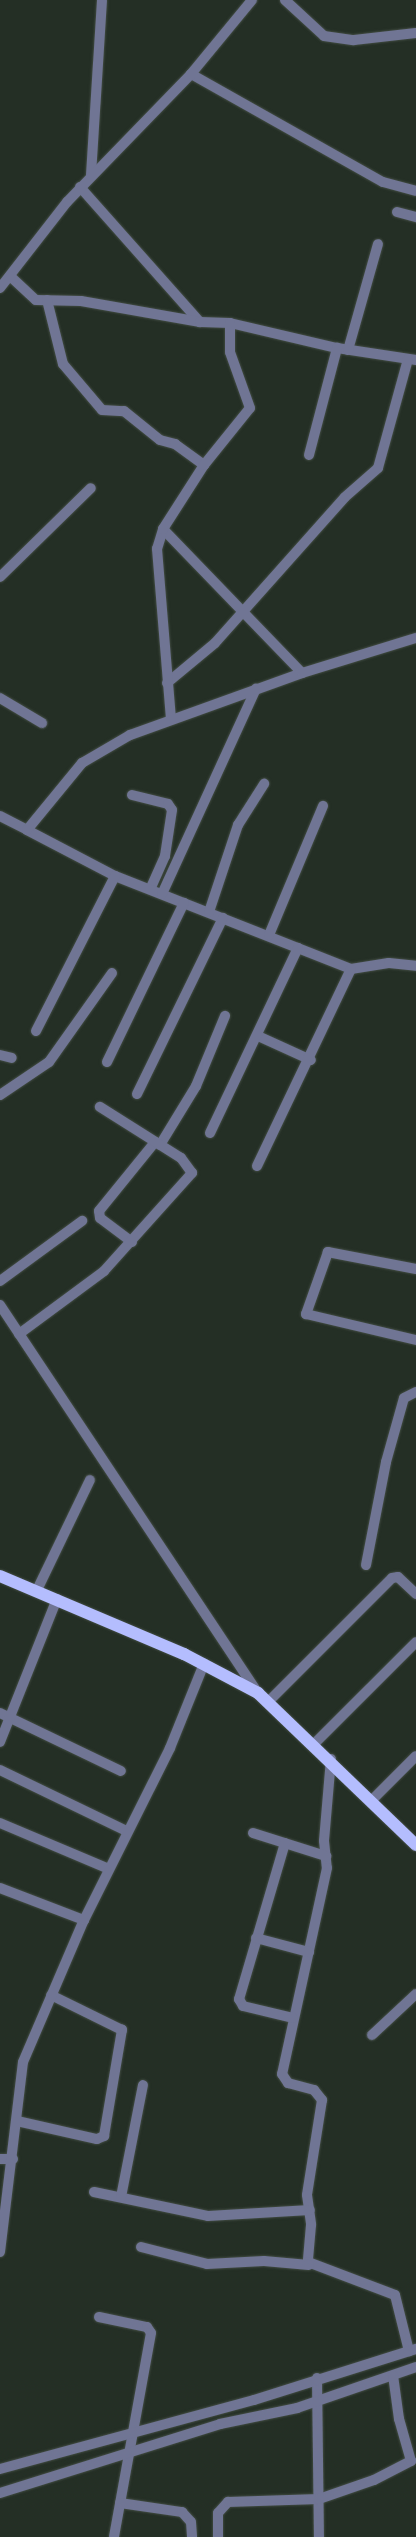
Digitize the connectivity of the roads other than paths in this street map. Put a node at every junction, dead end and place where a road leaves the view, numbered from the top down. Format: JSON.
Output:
{"nodes":[{"id":1,"x":102,"y":0,"type":"edge"},
{"id":2,"x":252,"y":0,"type":"edge"},
{"id":3,"x":285,"y":0,"type":"edge"},
{"id":4,"x":416,"y":33,"type":"edge"},
{"id":5,"x":191,"y":74,"type":"junction"},
{"id":6,"x":91,"y":175,"type":"junction"},
{"id":7,"x":80,"y":187,"type":"junction"},
{"id":8,"x":416,"y":191,"type":"edge"},
{"id":9,"x":397,"y":212,"type":"dead end"},
{"id":10,"x":416,"y":218,"type":"edge"},
{"id":11,"x":378,"y":244,"type":"dead end"},
{"id":12,"x":10,"y":276,"type":"junction"},
{"id":13,"x":0,"y":288,"type":"edge"},
{"id":14,"x":47,"y":300,"type":"junction"},
{"id":15,"x":200,"y":322,"type":"junction"},
{"id":16,"x":230,"y":323,"type":"junction"},
{"id":17,"x":337,"y":348,"type":"junction"},
{"id":18,"x":348,"y":350,"type":"junction"},
{"id":19,"x":412,"y":359,"type":"edge"},
{"id":20,"x":309,"y":455,"type":"dead end"},
{"id":21,"x":204,"y":465,"type":"junction"},
{"id":22,"x":91,"y":488,"type":"dead end"},
{"id":23,"x":163,"y":529,"type":"junction"},
{"id":24,"x":0,"y":577,"type":"edge"},
{"id":25,"x":239,"y":611,"type":"junction"},
{"id":26,"x":416,"y":638,"type":"edge"},
{"id":27,"x":302,"y":673,"type":"junction"},
{"id":28,"x":167,"y":683,"type":"junction"},
{"id":29,"x":256,"y":689,"type":"junction"},
{"id":30,"x":0,"y":698,"type":"edge"},
{"id":31,"x":171,"y":720,"type":"junction"},
{"id":32,"x":42,"y":723,"type":"dead end"},
{"id":33,"x":264,"y":784,"type":"dead end"},
{"id":34,"x":132,"y":795,"type":"dead end"},
{"id":35,"x":323,"y":806,"type":"dead end"},
{"id":36,"x":0,"y":816,"type":"edge"},
{"id":37,"x":27,"y":830,"type":"junction"},
{"id":38,"x":115,"y":876,"type":"junction"},
{"id":39,"x":150,"y":889,"type":"junction"},
{"id":40,"x":162,"y":894,"type":"junction"},
{"id":41,"x":184,"y":902,"type":"junction"},
{"id":42,"x":209,"y":912,"type":"junction"},
{"id":43,"x":223,"y":918,"type":"junction"},
{"id":44,"x":268,"y":935,"type":"junction"},
{"id":45,"x":298,"y":948,"type":"junction"},
{"id":46,"x":416,"y":966,"type":"edge"},
{"id":47,"x":351,"y":969,"type":"junction"},
{"id":48,"x":112,"y":973,"type":"dead end"},
{"id":49,"x":225,"y":1016,"type":"dead end"},
{"id":50,"x":36,"y":1031,"type":"dead end"},
{"id":51,"x":258,"y":1036,"type":"junction"},
{"id":52,"x":0,"y":1054,"type":"edge"},
{"id":53,"x":12,"y":1058,"type":"dead end"},
{"id":54,"x":311,"y":1060,"type":"junction"},
{"id":55,"x":107,"y":1062,"type":"dead end"},
{"id":56,"x":137,"y":1094,"type":"dead end"},
{"id":57,"x":0,"y":1095,"type":"edge"},
{"id":58,"x":100,"y":1107,"type":"dead end"},
{"id":59,"x":210,"y":1134,"type":"dead end"},
{"id":60,"x":157,"y":1143,"type":"junction"},
{"id":61,"x":257,"y":1166,"type":"dead end"},
{"id":62,"x":82,"y":1221,"type":"dead end"},
{"id":63,"x":132,"y":1242,"type":"junction"},
{"id":64,"x":416,"y":1269,"type":"edge"},
{"id":65,"x":0,"y":1281,"type":"edge"},
{"id":66,"x":0,"y":1305,"type":"edge"},
{"id":67,"x":19,"y":1334,"type":"junction"},
{"id":68,"x":416,"y":1340,"type":"edge"},
{"id":69,"x":416,"y":1392,"type":"edge"},
{"id":70,"x":90,"y":1480,"type":"dead end"},
{"id":71,"x":366,"y":1564,"type":"dead end"},
{"id":72,"x":0,"y":1576,"type":"edge"},
{"id":73,"x":37,"y":1590,"type":"junction"},
{"id":74,"x":416,"y":1594,"type":"edge"},
{"id":75,"x":57,"y":1599,"type":"junction"},
{"id":76,"x":416,"y":1642,"type":"edge"},
{"id":77,"x":204,"y":1664,"type":"junction"},
{"id":78,"x":258,"y":1692,"type":"junction"},
{"id":79,"x":268,"y":1702,"type":"junction"},
{"id":80,"x":0,"y":1713,"type":"edge"},
{"id":81,"x":11,"y":1718,"type":"junction"},
{"id":82,"x":0,"y":1742,"type":"edge"},
{"id":83,"x":314,"y":1744,"type":"junction"},
{"id":84,"x":416,"y":1756,"type":"edge"},
{"id":85,"x":331,"y":1759,"type":"junction"},
{"id":86,"x":0,"y":1770,"type":"edge"},
{"id":87,"x":121,"y":1771,"type":"dead end"},
{"id":88,"x":372,"y":1800,"type":"junction"},
{"id":89,"x":0,"y":1823,"type":"edge"},
{"id":90,"x":128,"y":1831,"type":"junction"},
{"id":91,"x":254,"y":1833,"type":"dead end"},
{"id":92,"x":285,"y":1843,"type":"junction"},
{"id":93,"x":416,"y":1845,"type":"edge"},
{"id":94,"x":326,"y":1856,"type":"junction"},
{"id":95,"x":109,"y":1870,"type":"junction"},
{"id":96,"x":0,"y":1888,"type":"edge"},
{"id":97,"x":84,"y":1920,"type":"junction"},
{"id":98,"x":256,"y":1938,"type":"junction"},
{"id":99,"x":309,"y":1952,"type":"junction"},
{"id":100,"x":416,"y":1994,"type":"edge"},
{"id":101,"x":51,"y":1995,"type":"junction"},
{"id":102,"x":293,"y":2018,"type":"junction"},
{"id":103,"x":372,"y":2035,"type":"dead end"},
{"id":104,"x":143,"y":2085,"type":"dead end"},
{"id":105,"x":17,"y":2121,"type":"junction"},
{"id":106,"x":0,"y":2159,"type":"edge"},
{"id":107,"x":13,"y":2159,"type":"junction"},
{"id":108,"x":94,"y":2192,"type":"dead end"},
{"id":109,"x":121,"y":2197,"type":"junction"},
{"id":110,"x":310,"y":2210,"type":"junction"},
{"id":111,"x":141,"y":2246,"type":"dead end"},
{"id":112,"x":0,"y":2252,"type":"edge"},
{"id":113,"x":309,"y":2265,"type":"junction"},
{"id":114,"x":99,"y":2317,"type":"dead end"},
{"id":115,"x":412,"y":2350,"type":"edge"},
{"id":116,"x":416,"y":2367,"type":"edge"},
{"id":117,"x":393,"y":2375,"type":"junction"},
{"id":118,"x":319,"y":2390,"type":"junction"},
{"id":119,"x":129,"y":2444,"type":"junction"},
{"id":120,"x":0,"y":2469,"type":"edge"},
{"id":121,"x":0,"y":2493,"type":"edge"},
{"id":122,"x":319,"y":2499,"type":"junction"},
{"id":123,"x":120,"y":2503,"type":"junction"},
{"id":124,"x":114,"y":2537,"type":"edge"},
{"id":125,"x":192,"y":2537,"type":"edge"},
{"id":126,"x":218,"y":2537,"type":"edge"},
{"id":127,"x":320,"y":2537,"type":"edge"}],
"edges":[{"from":1,"to":6,"type":"street"},
{"from":2,"to":5,"type":"street"},
{"from":3,"to":4,"type":"street"},
{"from":5,"to":6,"type":"street"},
{"from":5,"to":8,"type":"street"},
{"from":6,"to":7,"type":"street"},
{"from":7,"to":12,"type":"street"},
{"from":7,"to":15,"type":"street"},
{"from":9,"to":10,"type":"street"},
{"from":11,"to":18,"type":"street"},
{"from":12,"to":13,"type":"street"},
{"from":12,"to":14,"type":"street"},
{"from":14,"to":15,"type":"street"},
{"from":14,"to":21,"type":"street"},
{"from":15,"to":16,"type":"street"},
{"from":16,"to":17,"type":"street"},
{"from":16,"to":21,"type":"street"},
{"from":17,"to":18,"type":"street"},
{"from":17,"to":20,"type":"street"},
{"from":18,"to":19,"type":"street"},
{"from":19,"to":25,"type":"street"},
{"from":21,"to":23,"type":"street"},
{"from":22,"to":24,"type":"street"},
{"from":23,"to":25,"type":"street"},
{"from":23,"to":28,"type":"street"},
{"from":25,"to":27,"type":"street"},
{"from":25,"to":28,"type":"street"},
{"from":26,"to":27,"type":"street"},
{"from":27,"to":29,"type":"street"},
{"from":28,"to":31,"type":"street"},
{"from":29,"to":31,"type":"street"},
{"from":29,"to":40,"type":"street"},
{"from":30,"to":32,"type":"street"},
{"from":31,"to":37,"type":"street"},
{"from":33,"to":42,"type":"street"},
{"from":34,"to":39,"type":"street"},
{"from":35,"to":44,"type":"street"},
{"from":36,"to":37,"type":"street"},
{"from":37,"to":38,"type":"street"},
{"from":38,"to":39,"type":"street"},
{"from":38,"to":50,"type":"street"},
{"from":39,"to":40,"type":"street"},
{"from":40,"to":41,"type":"street"},
{"from":41,"to":42,"type":"street"},
{"from":41,"to":55,"type":"street"},
{"from":42,"to":43,"type":"street"},
{"from":43,"to":44,"type":"street"},
{"from":43,"to":56,"type":"street"},
{"from":44,"to":45,"type":"street"},
{"from":45,"to":47,"type":"street"},
{"from":45,"to":51,"type":"street"},
{"from":46,"to":47,"type":"street"},
{"from":47,"to":54,"type":"street"},
{"from":48,"to":57,"type":"street"},
{"from":49,"to":60,"type":"street"},
{"from":51,"to":54,"type":"street"},
{"from":51,"to":59,"type":"street"},
{"from":52,"to":53,"type":"street"},
{"from":54,"to":61,"type":"street"},
{"from":58,"to":60,"type":"street"},
{"from":60,"to":63,"type":"street"},
{"from":60,"to":63,"type":"street"},
{"from":62,"to":65,"type":"street"},
{"from":63,"to":67,"type":"street"},
{"from":64,"to":68,"type":"street"},
{"from":66,"to":67,"type":"street"},
{"from":67,"to":78,"type":"street"},
{"from":69,"to":71,"type":"street"},
{"from":70,"to":73,"type":"street"},
{"from":72,"to":73,"type":"main road"},
{"from":73,"to":75,"type":"main road"},
{"from":74,"to":79,"type":"street"},
{"from":75,"to":77,"type":"main road"},
{"from":75,"to":81,"type":"street"},
{"from":76,"to":83,"type":"street"},
{"from":77,"to":78,"type":"main road"},
{"from":77,"to":90,"type":"street"},
{"from":78,"to":79,"type":"main road"},
{"from":79,"to":83,"type":"main road"},
{"from":80,"to":81,"type":"street"},
{"from":81,"to":82,"type":"street"},
{"from":81,"to":87,"type":"street"},
{"from":83,"to":85,"type":"main road"},
{"from":84,"to":88,"type":"street"},
{"from":85,"to":88,"type":"main road"},
{"from":85,"to":94,"type":"street"},
{"from":86,"to":90,"type":"street"},
{"from":88,"to":93,"type":"main road"},
{"from":89,"to":95,"type":"street"},
{"from":90,"to":95,"type":"street"},
{"from":91,"to":92,"type":"street"},
{"from":92,"to":94,"type":"street"},
{"from":92,"to":98,"type":"street"},
{"from":94,"to":99,"type":"street"},
{"from":95,"to":97,"type":"street"},
{"from":96,"to":97,"type":"street"},
{"from":97,"to":101,"type":"street"},
{"from":98,"to":99,"type":"street"},
{"from":98,"to":102,"type":"street"},
{"from":99,"to":102,"type":"street"},
{"from":100,"to":103,"type":"street"},
{"from":101,"to":105,"type":"street"},
{"from":101,"to":105,"type":"street"},
{"from":102,"to":110,"type":"street"},
{"from":104,"to":109,"type":"street"},
{"from":105,"to":107,"type":"street"},
{"from":106,"to":107,"type":"street"},
{"from":107,"to":112,"type":"street"},
{"from":108,"to":109,"type":"street"},
{"from":109,"to":110,"type":"street"},
{"from":110,"to":113,"type":"street"},
{"from":111,"to":113,"type":"street"},
{"from":113,"to":115,"type":"street"},
{"from":114,"to":119,"type":"street"},
{"from":115,"to":118,"type":"street"},
{"from":116,"to":117,"type":"street"},
{"from":117,"to":118,"type":"street"},
{"from":117,"to":122,"type":"street"},
{"from":118,"to":119,"type":"street"},
{"from":118,"to":119,"type":"street"},
{"from":118,"to":122,"type":"street"},
{"from":119,"to":120,"type":"street"},
{"from":119,"to":121,"type":"street"},
{"from":119,"to":123,"type":"street"},
{"from":122,"to":126,"type":"street"},
{"from":122,"to":127,"type":"street"},
{"from":123,"to":124,"type":"street"},
{"from":123,"to":125,"type":"street"}]}
